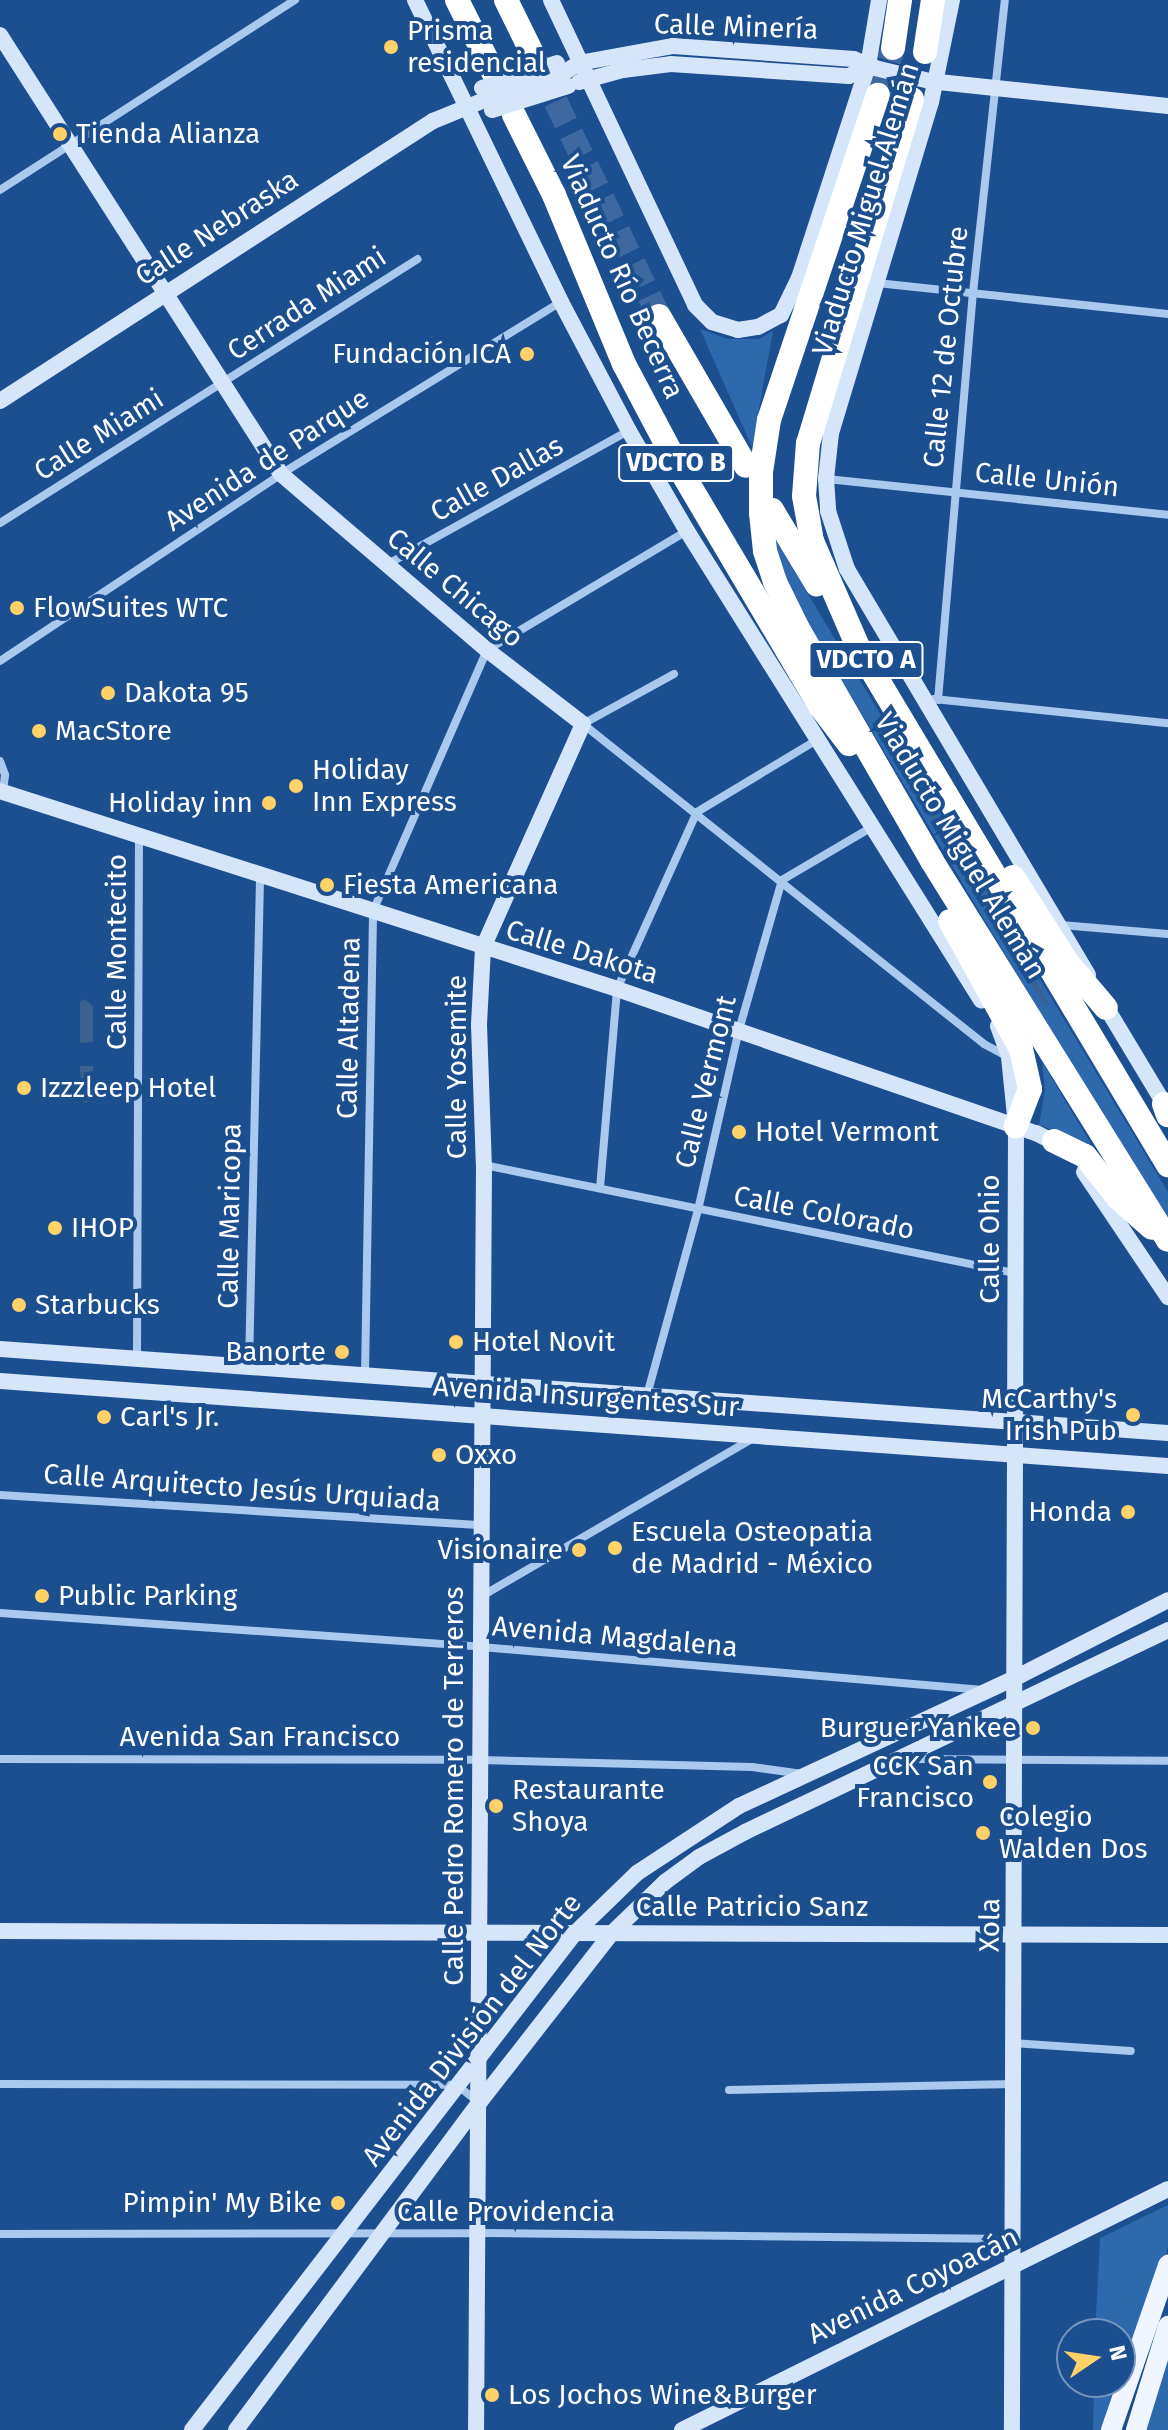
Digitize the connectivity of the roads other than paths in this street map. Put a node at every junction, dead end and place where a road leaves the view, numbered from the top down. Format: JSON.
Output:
{"nodes":[{"id":1,"x":295,"y":0,"type":"edge"},
{"id":2,"x":415,"y":0,"type":"edge"},
{"id":3,"x":457,"y":0,"type":"edge"},
{"id":4,"x":506,"y":0,"type":"edge"},
{"id":5,"x":517,"y":0,"type":"edge"},
{"id":6,"x":551,"y":0,"type":"edge"},
{"id":7,"x":879,"y":0,"type":"edge"},
{"id":8,"x":900,"y":0,"type":"edge"},
{"id":9,"x":933,"y":0,"type":"edge"},
{"id":10,"x":952,"y":0,"type":"edge"},
{"id":11,"x":1005,"y":0,"type":"edge"},
{"id":12,"x":284,"y":3,"type":"edge"},
{"id":13,"x":522,"y":32,"type":"junction"},
{"id":14,"x":0,"y":35,"type":"edge"},
{"id":15,"x":570,"y":44,"type":"junction"},
{"id":16,"x":893,"y":48,"type":"tunnel mouth"},
{"id":17,"x":925,"y":52,"type":"dead end"},
{"id":18,"x":579,"y":63,"type":"junction"},
{"id":19,"x":871,"y":67,"type":"junction"},
{"id":20,"x":556,"y":70,"type":"junction"},
{"id":21,"x":587,"y":80,"type":"junction"},
{"id":22,"x":455,"y":82,"type":"junction"},
{"id":23,"x":933,"y":82,"type":"junction"},
{"id":24,"x":996,"y":86,"type":"junction"},
{"id":25,"x":878,"y":95,"type":"tunnel mouth"},
{"id":26,"x":493,"y":97,"type":"junction"},
{"id":27,"x":912,"y":99,"type":"dead end"},
{"id":28,"x":1168,"y":106,"type":"edge"},
{"id":29,"x":469,"y":111,"type":"junction"},
{"id":30,"x":70,"y":146,"type":"junction"},
{"id":31,"x":0,"y":190,"type":"edge"},
{"id":32,"x":829,"y":246,"type":"junction"},
{"id":33,"x":417,"y":259,"type":"dead end"},
{"id":34,"x":801,"y":272,"type":"junction"},
{"id":35,"x":877,"y":283,"type":"junction"},
{"id":36,"x":163,"y":292,"type":"junction"},
{"id":37,"x":973,"y":293,"type":"junction"},
{"id":38,"x":561,"y":302,"type":"junction"},
{"id":39,"x":808,"y":308,"type":"junction"},
{"id":40,"x":1168,"y":314,"type":"edge"},
{"id":41,"x":659,"y":316,"type":"tunnel mouth"},
{"id":42,"x":222,"y":385,"type":"junction"},
{"id":43,"x":0,"y":401,"type":"edge"},
{"id":44,"x":629,"y":431,"type":"junction"},
{"id":45,"x":753,"y":469,"type":"junction"},
{"id":46,"x":281,"y":474,"type":"junction"},
{"id":47,"x":826,"y":479,"type":"junction"},
{"id":48,"x":954,"y":492,"type":"junction"},
{"id":49,"x":766,"y":511,"type":"junction"},
{"id":50,"x":1168,"y":515,"type":"edge"},
{"id":51,"x":0,"y":523,"type":"edge"},
{"id":52,"x":687,"y":531,"type":"junction"},
{"id":53,"x":386,"y":566,"type":"junction"},
{"id":54,"x":858,"y":647,"type":"junction"},
{"id":55,"x":487,"y":650,"type":"junction"},
{"id":56,"x":0,"y":661,"type":"edge"},
{"id":57,"x":674,"y":674,"type":"dead end"},
{"id":58,"x":932,"y":699,"type":"junction"},
{"id":59,"x":902,"y":718,"type":"junction"},
{"id":60,"x":1168,"y":723,"type":"edge"},
{"id":61,"x":583,"y":724,"type":"junction"},
{"id":62,"x":817,"y":740,"type":"junction"},
{"id":63,"x":0,"y":761,"type":"edge"},
{"id":64,"x":886,"y":784,"type":"junction"},
{"id":65,"x":1,"y":791,"type":"edge"},
{"id":66,"x":697,"y":812,"type":"junction"},
{"id":67,"x":872,"y":827,"type":"junction"},
{"id":68,"x":139,"y":835,"type":"junction"},
{"id":69,"x":932,"y":861,"type":"junction"},
{"id":70,"x":260,"y":875,"type":"junction"},
{"id":71,"x":782,"y":880,"type":"junction"},
{"id":72,"x":373,"y":911,"type":"junction"},
{"id":73,"x":1061,"y":925,"type":"junction"},
{"id":74,"x":1168,"y":934,"type":"edge"},
{"id":75,"x":483,"y":948,"type":"junction"},
{"id":76,"x":617,"y":989,"type":"junction"},
{"id":77,"x":1106,"y":1008,"type":"junction"},
{"id":78,"x":739,"y":1030,"type":"junction"},
{"id":79,"x":1009,"y":1057,"type":"junction"},
{"id":80,"x":1167,"y":1110,"type":"edge"},
{"id":81,"x":1016,"y":1126,"type":"junction"},
{"id":82,"x":1054,"y":1141,"type":"junction"},
{"id":83,"x":484,"y":1165,"type":"junction"},
{"id":84,"x":1168,"y":1165,"type":"edge"},
{"id":85,"x":600,"y":1188,"type":"junction"},
{"id":86,"x":698,"y":1210,"type":"junction"},
{"id":87,"x":1168,"y":1241,"type":"edge"},
{"id":88,"x":1016,"y":1273,"type":"junction"},
{"id":89,"x":1168,"y":1297,"type":"edge"},
{"id":90,"x":0,"y":1349,"type":"edge"},
{"id":91,"x":137,"y":1357,"type":"junction"},
{"id":92,"x":249,"y":1365,"type":"junction"},
{"id":93,"x":365,"y":1374,"type":"junction"},
{"id":94,"x":0,"y":1381,"type":"edge"},
{"id":95,"x":482,"y":1383,"type":"junction"},
{"id":96,"x":647,"y":1395,"type":"junction"},
{"id":97,"x":482,"y":1416,"type":"junction"},
{"id":98,"x":1017,"y":1421,"type":"junction"},
{"id":99,"x":1168,"y":1433,"type":"edge"},
{"id":100,"x":757,"y":1436,"type":"junction"},
{"id":101,"x":1016,"y":1454,"type":"junction"},
{"id":102,"x":1168,"y":1466,"type":"edge"},
{"id":103,"x":0,"y":1495,"type":"edge"},
{"id":104,"x":482,"y":1525,"type":"junction"},
{"id":105,"x":482,"y":1596,"type":"junction"},
{"id":106,"x":1168,"y":1600,"type":"edge"},
{"id":107,"x":0,"y":1613,"type":"edge"},
{"id":108,"x":1168,"y":1630,"type":"edge"},
{"id":109,"x":481,"y":1647,"type":"junction"},
{"id":110,"x":1017,"y":1677,"type":"junction"},
{"id":111,"x":987,"y":1690,"type":"junction"},
{"id":112,"x":1016,"y":1703,"type":"junction"},
{"id":113,"x":0,"y":1759,"type":"edge"},
{"id":114,"x":902,"y":1759,"type":"junction"},
{"id":115,"x":1016,"y":1759,"type":"junction"},
{"id":116,"x":480,"y":1760,"type":"junction"},
{"id":117,"x":1168,"y":1761,"type":"edge"},
{"id":118,"x":806,"y":1774,"type":"junction"},
{"id":119,"x":0,"y":1931,"type":"edge"},
{"id":120,"x":479,"y":1932,"type":"junction"},
{"id":121,"x":575,"y":1933,"type":"junction"},
{"id":122,"x":612,"y":1933,"type":"junction"},
{"id":123,"x":1016,"y":1934,"type":"junction"},
{"id":124,"x":1168,"y":1935,"type":"edge"},
{"id":125,"x":1013,"y":2043,"type":"junction"},
{"id":126,"x":1131,"y":2051,"type":"dead end"},
{"id":127,"x":478,"y":2056,"type":"junction"},
{"id":128,"x":0,"y":2084,"type":"edge"},
{"id":129,"x":1013,"y":2084,"type":"junction"},
{"id":130,"x":457,"y":2085,"type":"junction"},
{"id":131,"x":729,"y":2090,"type":"dead end"},
{"id":132,"x":479,"y":2103,"type":"junction"},
{"id":133,"x":1168,"y":2189,"type":"edge"},
{"id":134,"x":479,"y":2233,"type":"junction"},
{"id":135,"x":0,"y":2234,"type":"edge"},
{"id":136,"x":346,"y":2234,"type":"junction"},
{"id":137,"x":382,"y":2234,"type":"junction"},
{"id":138,"x":1012,"y":2239,"type":"junction"},
{"id":139,"x":1168,"y":2265,"type":"edge"},
{"id":140,"x":1011,"y":2266,"type":"junction"},
{"id":141,"x":1168,"y":2326,"type":"edge"},
{"id":142,"x":192,"y":2430,"type":"edge"},
{"id":143,"x":236,"y":2430,"type":"edge"},
{"id":144,"x":476,"y":2430,"type":"edge"},
{"id":145,"x":682,"y":2430,"type":"edge"},
{"id":146,"x":1012,"y":2430,"type":"edge"},
{"id":147,"x":1111,"y":2430,"type":"edge"},
{"id":148,"x":1136,"y":2430,"type":"edge"}],
"edges":[{"from":1,"to":12,"type":"street"},
{"from":2,"to":22,"type":"street"},
{"from":3,"to":26,"type":"highway","name":"Viaducto Río Becerra","number":"VDCTO B"},
{"from":4,"to":13,"type":"highway"},
{"from":5,"to":13,"type":"highway"},
{"from":6,"to":15,"type":"street"},
{"from":7,"to":19,"type":"street","name":"Viaducto Miguel Alemán"},
{"from":8,"to":16,"type":"highway","name":"Viaducto Miguel Alemán"},
{"from":9,"to":17,"type":"highway","name":"Viaducto Miguel Alemán"},
{"from":10,"to":23,"type":"street","name":"Viaducto Miguel Alemán"},
{"from":11,"to":24,"type":"street","name":"Calle 12 de Octubre"},
{"from":12,"to":30,"type":"street"},
{"from":13,"to":20,"type":"highway"},
{"from":14,"to":30,"type":"street","name":"Calle Chicago"},
{"from":15,"to":18,"type":"street"},
{"from":15,"to":20,"type":"street"},
{"from":18,"to":19,"type":"street","name":"Calle Minería"},
{"from":18,"to":20,"type":"street","name":"Calle Minería"},
{"from":18,"to":21,"type":"street"},
{"from":19,"to":21,"type":"street","name":"Calle Minería"},
{"from":19,"to":23,"type":"street","name":"Calle Minería","bridge":true},
{"from":19,"to":34,"type":"street","name":"Viaducto Miguel Alemán"},
{"from":20,"to":21,"type":"street","name":"Calle Minería"},
{"from":20,"to":26,"type":"street","name":"Calle Minería","bridge":true},
{"from":21,"to":34,"type":"street","name":"Viaducto Miguel Alemán"},
{"from":22,"to":26,"type":"street"},
{"from":22,"to":29,"type":"street"},
{"from":23,"to":24,"type":"street","name":"Calle Minería"},
{"from":23,"to":35,"type":"street","name":"Viaducto Miguel Alemán"},
{"from":24,"to":28,"type":"street","name":"Calle Minería"},
{"from":24,"to":37,"type":"street","name":"Calle 12 de Octubre"},
{"from":25,"to":32,"type":"highway","name":"Viaducto Miguel Alemán","number":"VDCTO A"},
{"from":26,"to":29,"type":"street","name":"Calle Minería"},
{"from":26,"to":64,"type":"highway","name":"Viaducto Río Becerra","number":"VDCTO B"},
{"from":27,"to":54,"type":"highway","name":"Viaducto Miguel Alemán","number":"VDCTO A"},
{"from":29,"to":36,"type":"street","name":"Calle Nebraska"},
{"from":29,"to":38,"type":"street"},
{"from":30,"to":31,"type":"street"},
{"from":30,"to":36,"type":"street","name":"Calle Chicago"},
{"from":32,"to":34,"type":"highway"},
{"from":32,"to":39,"type":"highway","name":"Viaducto Miguel Alemán","number":"VDCTO A"},
{"from":33,"to":42,"type":"street","name":"Cerrada Miami"},
{"from":34,"to":39,"type":"highway"},
{"from":35,"to":37,"type":"street"},
{"from":35,"to":47,"type":"street","name":"Viaducto Miguel Alemán"},
{"from":36,"to":42,"type":"street","name":"Calle Chicago"},
{"from":36,"to":43,"type":"street","name":"Calle Nebraska"},
{"from":37,"to":40,"type":"street"},
{"from":37,"to":48,"type":"street","name":"Calle 12 de Octubre"},
{"from":38,"to":44,"type":"street"},
{"from":38,"to":46,"type":"street","name":"Avenida de Parque"},
{"from":39,"to":45,"type":"highway","name":"Viaducto Miguel Alemán","number":"VDCTO A"},
{"from":41,"to":45,"type":"highway","name":"Viaducto Río Becerra","number":"VDCTO B"},
{"from":42,"to":46,"type":"street","name":"Calle Chicago"},
{"from":42,"to":51,"type":"street","name":"Calle Miami"},
{"from":44,"to":52,"type":"street"},
{"from":44,"to":53,"type":"street","name":"Calle Dallas"},
{"from":45,"to":49,"type":"highway","name":"Viaducto Miguel Alemán","number":"VDCTO A","bridge":true},
{"from":46,"to":53,"type":"street","name":"Calle Chicago"},
{"from":46,"to":56,"type":"street","name":"Avenida de Parque"},
{"from":47,"to":48,"type":"street","name":"Calle Unión"},
{"from":47,"to":58,"type":"street","name":"Viaducto Miguel Alemán"},
{"from":48,"to":50,"type":"street","name":"Calle Unión"},
{"from":48,"to":58,"type":"street","name":"Calle 12 de Octubre"},
{"from":49,"to":54,"type":"highway"},
{"from":49,"to":64,"type":"highway","name":"Viaducto Miguel Alemán","number":"VDCTO A"},
{"from":52,"to":55,"type":"street"},
{"from":52,"to":62,"type":"street"},
{"from":53,"to":55,"type":"street","name":"Calle Chicago"},
{"from":54,"to":59,"type":"highway","name":"Viaducto Miguel Alemán","number":"VDCTO A"},
{"from":55,"to":61,"type":"street","name":"Calle Chicago"},
{"from":55,"to":72,"type":"street","name":"Calle Altadena"},
{"from":57,"to":61,"type":"street"},
{"from":58,"to":60,"type":"street"},
{"from":58,"to":73,"type":"street","name":"Viaducto Miguel Alemán"},
{"from":59,"to":77,"type":"highway"},
{"from":59,"to":84,"type":"highway","name":"Viaducto Miguel Alemán","number":"VDCTO A"},
{"from":61,"to":66,"type":"street","name":"Calle Chicago"},
{"from":61,"to":75,"type":"street","name":"Calle Yosemite"},
{"from":62,"to":66,"type":"street"},
{"from":62,"to":67,"type":"street"},
{"from":63,"to":65,"type":"street"},
{"from":64,"to":69,"type":"highway","name":"Viaducto Miguel Alemán","number":"VDCTO A"},
{"from":65,"to":68,"type":"street","name":"Calle Dakota"},
{"from":66,"to":71,"type":"street","name":"Calle Chicago"},
{"from":66,"to":76,"type":"street"},
{"from":67,"to":71,"type":"street"},
{"from":67,"to":79,"type":"street"},
{"from":68,"to":70,"type":"street","name":"Calle Dakota"},
{"from":68,"to":91,"type":"street","name":"Calle Montecito"},
{"from":69,"to":81,"type":"highway"},
{"from":69,"to":87,"type":"highway","name":"Viaducto Miguel Alemán","number":"VDCTO A"},
{"from":70,"to":72,"type":"street","name":"Calle Dakota"},
{"from":70,"to":92,"type":"street","name":"Calle Maricopa"},
{"from":71,"to":78,"type":"street","name":"Calle Vermont"},
{"from":71,"to":79,"type":"street","name":"Calle Chicago"},
{"from":72,"to":75,"type":"street","name":"Calle Dakota"},
{"from":72,"to":93,"type":"street","name":"Calle Altadena"},
{"from":73,"to":74,"type":"street"},
{"from":73,"to":77,"type":"street","name":"Viaducto Miguel Alemán"},
{"from":75,"to":76,"type":"street","name":"Calle Dakota"},
{"from":75,"to":83,"type":"street","name":"Calle Yosemite"},
{"from":76,"to":78,"type":"street","name":"Calle Dakota"},
{"from":76,"to":85,"type":"street"},
{"from":77,"to":80,"type":"street","name":"Viaducto Miguel Alemán"},
{"from":78,"to":81,"type":"street","name":"Calle Dakota"},
{"from":78,"to":86,"type":"street","name":"Calle Vermont"},
{"from":79,"to":81,"type":"street","name":"Calle Ohio"},
{"from":81,"to":82,"type":"street","name":"Calle Dakota"},
{"from":81,"to":88,"type":"street","name":"Calle Ohio"},
{"from":82,"to":87,"type":"highway"},
{"from":82,"to":89,"type":"street"},
{"from":83,"to":85,"type":"street","name":"Calle Colorado"},
{"from":83,"to":95,"type":"street","name":"Calle Yosemite"},
{"from":85,"to":86,"type":"street","name":"Calle Colorado"},
{"from":86,"to":88,"type":"street","name":"Calle Colorado"},
{"from":86,"to":96,"type":"street","name":"Calle Vermont"},
{"from":88,"to":98,"type":"street","name":"Calle Ohio"},
{"from":90,"to":91,"type":"street","name":"Avenida Insurgentes Sur"},
{"from":91,"to":92,"type":"street","name":"Avenida Insurgentes Sur"},
{"from":92,"to":93,"type":"street","name":"Avenida Insurgentes Sur"},
{"from":93,"to":95,"type":"street","name":"Avenida Insurgentes Sur"},
{"from":94,"to":97,"type":"street","name":"Avenida Insurgentes Sur"},
{"from":95,"to":96,"type":"street","name":"Avenida Insurgentes Sur"},
{"from":95,"to":97,"type":"street","name":"Calle Pedro Romero de Terreros"},
{"from":96,"to":98,"type":"street","name":"Avenida Insurgentes Sur"},
{"from":97,"to":100,"type":"street","name":"Avenida Insurgentes Sur"},
{"from":97,"to":104,"type":"street","name":"Calle Pedro Romero de Terreros"},
{"from":98,"to":99,"type":"street","name":"Avenida Insurgentes Sur"},
{"from":98,"to":101,"type":"street","name":"Xola"},
{"from":100,"to":101,"type":"street","name":"Avenida Insurgentes Sur"},
{"from":100,"to":105,"type":"street"},
{"from":101,"to":102,"type":"street","name":"Avenida Insurgentes Sur"},
{"from":101,"to":110,"type":"street","name":"Xola"},
{"from":103,"to":104,"type":"street","name":"Calle Arquitecto Jesús Urquiada"},
{"from":104,"to":105,"type":"street","name":"Calle Pedro Romero de Terreros"},
{"from":105,"to":109,"type":"street","name":"Calle Pedro Romero de Terreros"},
{"from":106,"to":110,"type":"street","name":"Avenida División del Norte"},
{"from":107,"to":109,"type":"street","name":"Avenida Magdalena"},
{"from":108,"to":112,"type":"street","name":"Avenida División del Norte"},
{"from":109,"to":111,"type":"street","name":"Avenida Magdalena"},
{"from":109,"to":116,"type":"street","name":"Calle Pedro Romero de Terreros"},
{"from":110,"to":111,"type":"street","name":"Avenida División del Norte"},
{"from":110,"to":112,"type":"street","name":"Xola"},
{"from":111,"to":118,"type":"street","name":"Avenida División del Norte"},
{"from":112,"to":114,"type":"street","name":"Avenida División del Norte"},
{"from":112,"to":115,"type":"street","name":"Xola"},
{"from":113,"to":116,"type":"street","name":"Avenida San Francisco"},
{"from":114,"to":115,"type":"street"},
{"from":114,"to":122,"type":"street","name":"Avenida División del Norte"},
{"from":115,"to":117,"type":"street"},
{"from":115,"to":123,"type":"street","name":"Xola"},
{"from":116,"to":118,"type":"street","name":"Avenida San Francisco"},
{"from":116,"to":120,"type":"street","name":"Calle Pedro Romero de Terreros"},
{"from":118,"to":121,"type":"street","name":"Avenida División del Norte"},
{"from":119,"to":120,"type":"street","name":"Calle Patricio Sanz"},
{"from":120,"to":121,"type":"street","name":"Calle Patricio Sanz"},
{"from":120,"to":127,"type":"street","name":"Calle Pedro Romero de Terreros"},
{"from":121,"to":122,"type":"street","name":"Calle Patricio Sanz"},
{"from":121,"to":127,"type":"street","name":"Avenida División del Norte"},
{"from":122,"to":123,"type":"street","name":"Calle Patricio Sanz"},
{"from":122,"to":132,"type":"street","name":"Avenida División del Norte"},
{"from":123,"to":124,"type":"street","name":"Calle Patricio Sanz"},
{"from":123,"to":125,"type":"street","name":"Xola"},
{"from":125,"to":126,"type":"street"},
{"from":125,"to":129,"type":"street","name":"Xola"},
{"from":127,"to":130,"type":"street","name":"Avenida División del Norte"},
{"from":127,"to":132,"type":"street","name":"Calle Pedro Romero de Terreros"},
{"from":128,"to":130,"type":"street"},
{"from":129,"to":131,"type":"street"},
{"from":129,"to":138,"type":"street","name":"Xola"},
{"from":130,"to":132,"type":"street"},
{"from":130,"to":136,"type":"street","name":"Avenida División del Norte"},
{"from":132,"to":134,"type":"street","name":"Calle Pedro Romero de Terreros"},
{"from":132,"to":137,"type":"street","name":"Avenida División del Norte"},
{"from":133,"to":140,"type":"street","name":"Avenida Coyoacán"},
{"from":134,"to":137,"type":"street","name":"Calle Providencia"},
{"from":134,"to":138,"type":"street","name":"Calle Providencia"},
{"from":134,"to":144,"type":"street","name":"Calle Pedro Romero de Terreros"},
{"from":135,"to":136,"type":"street","name":"Calle Providencia"},
{"from":136,"to":137,"type":"street","name":"Calle Providencia"},
{"from":136,"to":142,"type":"street","name":"Avenida División del Norte"},
{"from":137,"to":143,"type":"street","name":"Avenida División del Norte"},
{"from":138,"to":140,"type":"street","name":"Xola"},
{"from":139,"to":147,"type":"main road"},
{"from":140,"to":145,"type":"street","name":"Avenida Coyoacán"},
{"from":140,"to":146,"type":"street","name":"Xola"},
{"from":141,"to":148,"type":"main road"}]}
